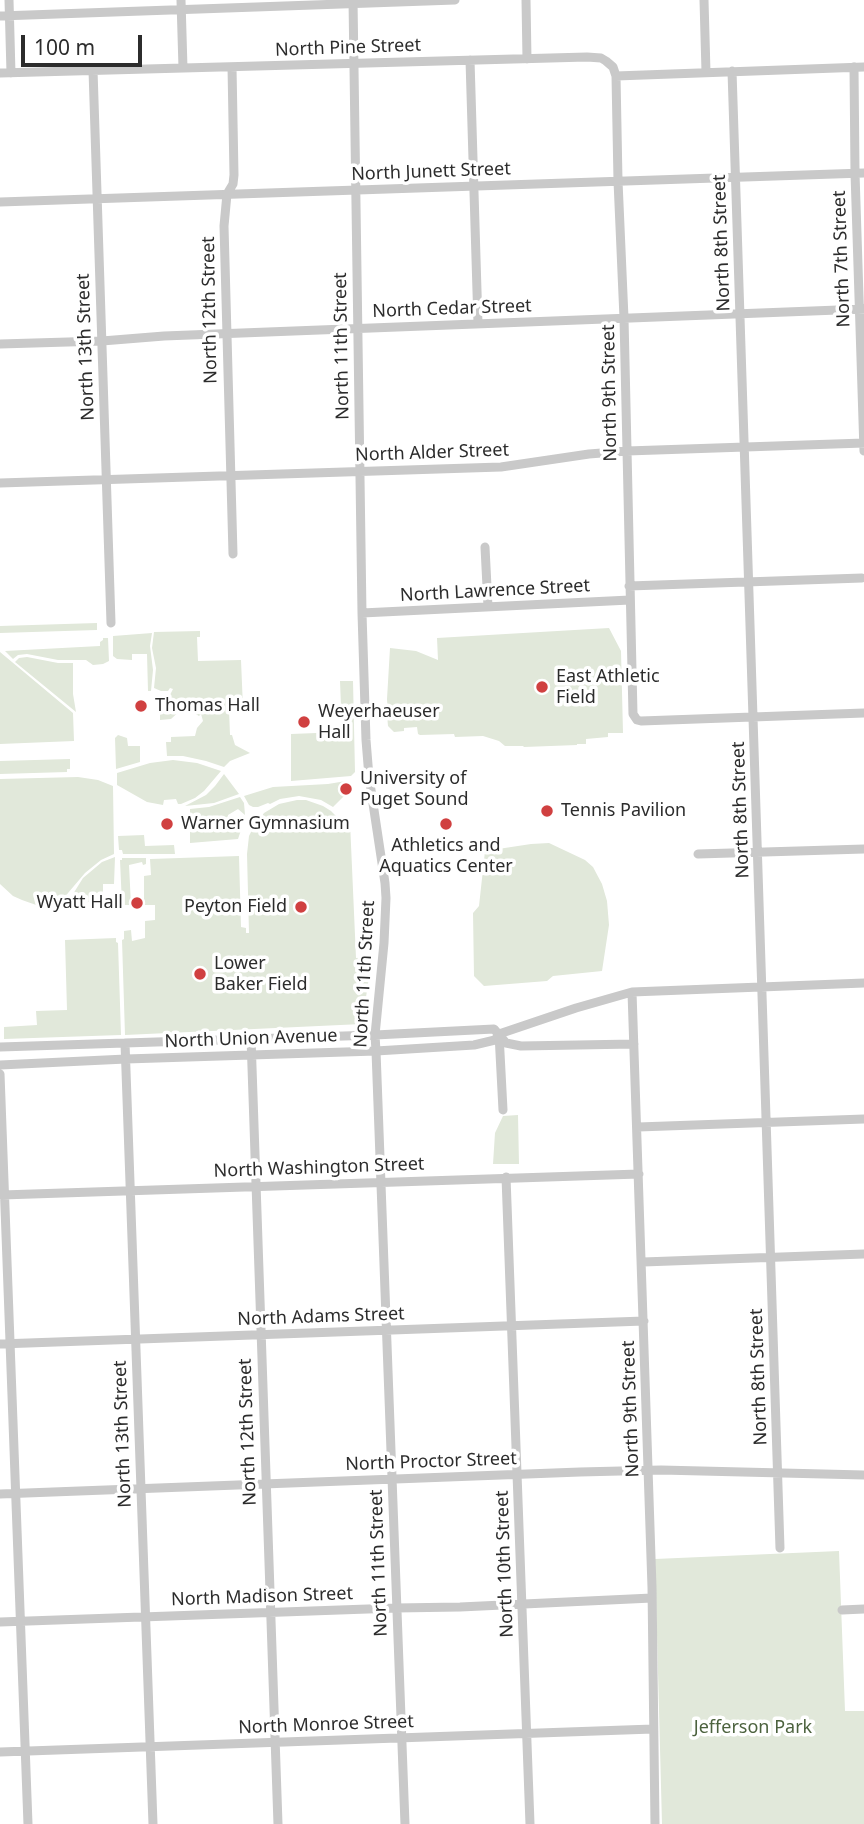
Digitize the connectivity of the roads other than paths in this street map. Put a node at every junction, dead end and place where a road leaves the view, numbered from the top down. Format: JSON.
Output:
{"nodes":[{"id":1,"x":9,"y":0,"type":"edge"},
{"id":2,"x":455,"y":0,"type":"edge"},
{"id":3,"x":526,"y":0,"type":"edge"},
{"id":4,"x":704,"y":0,"type":"edge"},
{"id":5,"x":353,"y":2,"type":"edge"},
{"id":6,"x":181,"y":5,"type":"edge"},
{"id":7,"x":5,"y":16,"type":"edge"},
{"id":8,"x":527,"y":59,"type":"junction"},
{"id":9,"x":470,"y":60,"type":"junction"},
{"id":10,"x":355,"y":64,"type":"junction"},
{"id":11,"x":610,"y":65,"type":"joint"},
{"id":12,"x":232,"y":67,"type":"junction"},
{"id":13,"x":859,"y":67,"type":"edge"},
{"id":14,"x":183,"y":68,"type":"junction"},
{"id":15,"x":93,"y":70,"type":"junction"},
{"id":16,"x":732,"y":71,"type":"junction"},
{"id":17,"x":706,"y":72,"type":"junction"},
{"id":18,"x":0,"y":73,"type":"edge"},
{"id":19,"x":11,"y":73,"type":"junction"},
{"id":20,"x":616,"y":76,"type":"junction"},
{"id":21,"x":859,"y":173,"type":"edge"},
{"id":22,"x":736,"y":177,"type":"junction"},
{"id":23,"x":618,"y":181,"type":"junction"},
{"id":24,"x":474,"y":186,"type":"junction"},
{"id":25,"x":355,"y":190,"type":"junction"},
{"id":26,"x":228,"y":194,"type":"junction"},
{"id":27,"x":97,"y":199,"type":"junction"},
{"id":28,"x":0,"y":202,"type":"edge"},
{"id":29,"x":861,"y":309,"type":"edge"},
{"id":30,"x":740,"y":314,"type":"junction"},
{"id":31,"x":624,"y":318,"type":"junction"},
{"id":32,"x":478,"y":324,"type":"junction"},
{"id":33,"x":358,"y":328,"type":"junction"},
{"id":34,"x":226,"y":334,"type":"junction"},
{"id":35,"x":102,"y":341,"type":"junction"},
{"id":36,"x":0,"y":344,"type":"edge"},
{"id":37,"x":864,"y":443,"type":"edge"},
{"id":38,"x":745,"y":447,"type":"junction"},
{"id":39,"x":627,"y":451,"type":"junction"},
{"id":40,"x":864,"y":451,"type":"edge"},
{"id":41,"x":359,"y":472,"type":"junction"},
{"id":42,"x":230,"y":477,"type":"junction"},
{"id":43,"x":106,"y":479,"type":"junction"},
{"id":44,"x":0,"y":483,"type":"edge"},
{"id":45,"x":485,"y":547,"type":"dead end"},
{"id":46,"x":233,"y":554,"type":"dead end"},
{"id":47,"x":863,"y":577,"type":"edge"},
{"id":48,"x":749,"y":582,"type":"junction"},
{"id":49,"x":629,"y":586,"type":"junction"},
{"id":50,"x":630,"y":600,"type":"junction"},
{"id":51,"x":488,"y":607,"type":"junction"},
{"id":52,"x":362,"y":613,"type":"junction"},
{"id":53,"x":111,"y":623,"type":"dead end"},
{"id":54,"x":864,"y":713,"type":"edge"},
{"id":55,"x":754,"y":717,"type":"junction"},
{"id":56,"x":864,"y":849,"type":"edge"},
{"id":57,"x":758,"y":852,"type":"junction"},
{"id":58,"x":698,"y":854,"type":"dead end"},
{"id":59,"x":864,"y":983,"type":"edge"},
{"id":60,"x":762,"y":989,"type":"junction"},
{"id":61,"x":632,"y":992,"type":"junction"},
{"id":62,"x":499,"y":1034,"type":"junction"},
{"id":63,"x":376,"y":1035,"type":"junction"},
{"id":64,"x":251,"y":1038,"type":"junction"},
{"id":65,"x":125,"y":1042,"type":"junction"},
{"id":66,"x":634,"y":1044,"type":"junction"},
{"id":67,"x":0,"y":1047,"type":"edge"},
{"id":68,"x":376,"y":1051,"type":"junction"},
{"id":69,"x":251,"y":1055,"type":"junction"},
{"id":70,"x":126,"y":1059,"type":"junction"},
{"id":71,"x":0,"y":1065,"type":"edge"},
{"id":72,"x":0,"y":1074,"type":"edge"},
{"id":73,"x":503,"y":1110,"type":"dead end"},
{"id":74,"x":864,"y":1119,"type":"edge"},
{"id":75,"x":766,"y":1122,"type":"junction"},
{"id":76,"x":638,"y":1127,"type":"junction"},
{"id":77,"x":639,"y":1174,"type":"junction"},
{"id":78,"x":506,"y":1177,"type":"junction"},
{"id":79,"x":380,"y":1182,"type":"junction"},
{"id":80,"x":255,"y":1186,"type":"junction"},
{"id":81,"x":130,"y":1190,"type":"junction"},
{"id":82,"x":2,"y":1195,"type":"edge"},
{"id":83,"x":864,"y":1254,"type":"edge"},
{"id":84,"x":770,"y":1257,"type":"junction"},
{"id":85,"x":643,"y":1262,"type":"junction"},
{"id":86,"x":644,"y":1321,"type":"junction"},
{"id":87,"x":512,"y":1326,"type":"junction"},
{"id":88,"x":386,"y":1331,"type":"junction"},
{"id":89,"x":260,"y":1335,"type":"junction"},
{"id":90,"x":136,"y":1340,"type":"junction"},
{"id":91,"x":5,"y":1344,"type":"edge"},
{"id":92,"x":648,"y":1470,"type":"junction"},
{"id":93,"x":778,"y":1473,"type":"junction"},
{"id":94,"x":517,"y":1475,"type":"junction"},
{"id":95,"x":864,"y":1475,"type":"edge"},
{"id":96,"x":391,"y":1479,"type":"junction"},
{"id":97,"x":266,"y":1485,"type":"junction"},
{"id":98,"x":141,"y":1489,"type":"junction"},
{"id":99,"x":15,"y":1493,"type":"junction"},
{"id":100,"x":0,"y":1494,"type":"edge"},
{"id":101,"x":780,"y":1548,"type":"dead end"},
{"id":102,"x":652,"y":1598,"type":"junction"},
{"id":103,"x":522,"y":1603,"type":"junction"},
{"id":104,"x":396,"y":1608,"type":"junction"},
{"id":105,"x":864,"y":1609,"type":"edge"},
{"id":106,"x":842,"y":1610,"type":"dead end"},
{"id":107,"x":270,"y":1612,"type":"junction"},
{"id":108,"x":146,"y":1616,"type":"junction"},
{"id":109,"x":20,"y":1621,"type":"junction"},
{"id":110,"x":0,"y":1622,"type":"edge"},
{"id":111,"x":653,"y":1729,"type":"junction"},
{"id":112,"x":527,"y":1734,"type":"junction"},
{"id":113,"x":401,"y":1737,"type":"junction"},
{"id":114,"x":275,"y":1742,"type":"junction"},
{"id":115,"x":151,"y":1747,"type":"junction"},
{"id":116,"x":25,"y":1751,"type":"junction"},
{"id":117,"x":0,"y":1752,"type":"edge"},
{"id":118,"x":28,"y":1824,"type":"edge"},
{"id":119,"x":153,"y":1824,"type":"edge"},
{"id":120,"x":278,"y":1824,"type":"edge"},
{"id":121,"x":405,"y":1824,"type":"edge"},
{"id":122,"x":530,"y":1824,"type":"edge"},
{"id":123,"x":655,"y":1824,"type":"edge"}],
"edges":[{"from":1,"to":7,"type":"street"},
{"from":2,"to":5,"type":"street"},
{"from":3,"to":8,"type":"street"},
{"from":4,"to":17,"type":"street"},
{"from":5,"to":6,"type":"street"},
{"from":5,"to":10,"type":"street","name":"North 11th Street"},
{"from":6,"to":7,"type":"street"},
{"from":6,"to":14,"type":"street"},
{"from":7,"to":19,"type":"street"},
{"from":8,"to":9,"type":"street","name":"North Pine Street"},
{"from":8,"to":11,"type":"street","name":"North Pine Street"},
{"from":9,"to":10,"type":"street","name":"North Pine Street"},
{"from":9,"to":24,"type":"street"},
{"from":10,"to":12,"type":"street","name":"North Pine Street"},
{"from":10,"to":25,"type":"street","name":"North 11th Street"},
{"from":11,"to":20,"type":"street","name":"North 9th Street"},
{"from":12,"to":14,"type":"street","name":"North Pine Street"},
{"from":12,"to":26,"type":"street","name":"North 12th Street"},
{"from":13,"to":16,"type":"street"},
{"from":13,"to":21,"type":"street","name":"North 7th Street"},
{"from":14,"to":15,"type":"street","name":"North Pine Street"},
{"from":15,"to":19,"type":"street","name":"North Pine Street"},
{"from":15,"to":27,"type":"street","name":"North 13th Street"},
{"from":16,"to":17,"type":"street"},
{"from":16,"to":22,"type":"street","name":"North 8th Street"},
{"from":17,"to":20,"type":"street"},
{"from":18,"to":19,"type":"street","name":"North Pine Street"},
{"from":20,"to":23,"type":"street","name":"North 9th Street"},
{"from":21,"to":22,"type":"street","name":"North Junett Street"},
{"from":21,"to":29,"type":"street","name":"North 7th Street"},
{"from":22,"to":23,"type":"street","name":"North Junett Street"},
{"from":22,"to":30,"type":"street","name":"North 8th Street"},
{"from":23,"to":24,"type":"street","name":"North Junett Street"},
{"from":23,"to":31,"type":"street","name":"North 9th Street"},
{"from":24,"to":25,"type":"street","name":"North Junett Street"},
{"from":24,"to":32,"type":"street"},
{"from":25,"to":26,"type":"street","name":"North Junett Street"},
{"from":25,"to":33,"type":"street","name":"North 11th Street"},
{"from":26,"to":27,"type":"street","name":"North Junett Street"},
{"from":26,"to":34,"type":"street","name":"North 12th Street"},
{"from":27,"to":28,"type":"street","name":"North Junett Street"},
{"from":27,"to":35,"type":"street","name":"North 13th Street"},
{"from":29,"to":30,"type":"street","name":"North Cedar Street"},
{"from":29,"to":37,"type":"street","name":"North 7th Street"},
{"from":30,"to":31,"type":"street","name":"North Cedar Street"},
{"from":30,"to":38,"type":"street","name":"North 8th Street"},
{"from":31,"to":32,"type":"street","name":"North Cedar Street"},
{"from":31,"to":39,"type":"street","name":"North 9th Street"},
{"from":32,"to":33,"type":"street","name":"North Cedar Street"},
{"from":33,"to":34,"type":"street","name":"North Cedar Street"},
{"from":33,"to":41,"type":"street","name":"North 11th Street"},
{"from":34,"to":35,"type":"street","name":"North Cedar Street"},
{"from":34,"to":42,"type":"street","name":"North 12th Street"},
{"from":35,"to":36,"type":"street","name":"North Cedar Street"},
{"from":35,"to":43,"type":"street","name":"North 13th Street"},
{"from":37,"to":38,"type":"street","name":"North Alder Street"},
{"from":37,"to":40,"type":"street","name":"North 7th Street"},
{"from":38,"to":39,"type":"street","name":"North Alder Street"},
{"from":38,"to":48,"type":"street","name":"North 8th Street"},
{"from":39,"to":41,"type":"street","name":"North Alder Street"},
{"from":39,"to":49,"type":"street","name":"North 9th Street"},
{"from":41,"to":42,"type":"street","name":"North Alder Street"},
{"from":41,"to":52,"type":"street","name":"North 11th Street"},
{"from":42,"to":43,"type":"street","name":"North Alder Street"},
{"from":42,"to":46,"type":"street","name":"North 12th Street"},
{"from":43,"to":44,"type":"street","name":"North Alder Street"},
{"from":43,"to":53,"type":"street","name":"North 13th Street"},
{"from":45,"to":51,"type":"street"},
{"from":47,"to":48,"type":"street"},
{"from":48,"to":49,"type":"street"},
{"from":48,"to":55,"type":"street","name":"North 8th Street"},
{"from":49,"to":50,"type":"street","name":"North 9th Street"},
{"from":50,"to":51,"type":"street","name":"North Lawrence Street"},
{"from":50,"to":55,"type":"street","name":"North 9th Street"},
{"from":51,"to":52,"type":"street","name":"North Lawrence Street"},
{"from":52,"to":63,"type":"street","name":"North 11th Street"},
{"from":54,"to":55,"type":"street"},
{"from":55,"to":57,"type":"street","name":"North 8th Street"},
{"from":56,"to":57,"type":"street"},
{"from":57,"to":58,"type":"street"},
{"from":57,"to":60,"type":"street","name":"North 8th Street"},
{"from":59,"to":60,"type":"street","name":"North Union Avenue"},
{"from":60,"to":61,"type":"street","name":"North Union Avenue"},
{"from":60,"to":75,"type":"street","name":"North 8th Street"},
{"from":61,"to":62,"type":"street","name":"North Union Avenue"},
{"from":61,"to":66,"type":"street","name":"North 9th Street"},
{"from":62,"to":63,"type":"street","name":"North Union Avenue"},
{"from":62,"to":66,"type":"street","name":"North Union Avenue"},
{"from":62,"to":68,"type":"street","name":"North Union Avenue"},
{"from":62,"to":73,"type":"street"},
{"from":63,"to":64,"type":"street","name":"North Union Avenue"},
{"from":63,"to":68,"type":"street","name":"North 11th Street"},
{"from":64,"to":65,"type":"street","name":"North Union Avenue"},
{"from":64,"to":69,"type":"street","name":"North 12th Street"},
{"from":65,"to":67,"type":"street","name":"North Union Avenue"},
{"from":65,"to":70,"type":"street","name":"North 13th Street"},
{"from":66,"to":76,"type":"street","name":"North 9th Street"},
{"from":68,"to":69,"type":"street","name":"North Union Avenue"},
{"from":68,"to":79,"type":"street","name":"North 11th Street"},
{"from":69,"to":70,"type":"street","name":"North Union Avenue"},
{"from":69,"to":80,"type":"street","name":"North 12th Street"},
{"from":70,"to":71,"type":"street","name":"North Union Avenue"},
{"from":70,"to":81,"type":"street","name":"North 13th Street"},
{"from":72,"to":82,"type":"street"},
{"from":74,"to":75,"type":"street"},
{"from":75,"to":76,"type":"street"},
{"from":75,"to":84,"type":"street","name":"North 8th Street"},
{"from":76,"to":77,"type":"street","name":"North 9th Street"},
{"from":77,"to":78,"type":"street","name":"North Washington Street"},
{"from":77,"to":85,"type":"street","name":"North 9th Street"},
{"from":78,"to":79,"type":"street","name":"North Washington Street"},
{"from":78,"to":87,"type":"street","name":"North 10th Street"},
{"from":79,"to":80,"type":"street","name":"North Washington Street"},
{"from":79,"to":88,"type":"street","name":"North 11th Street"},
{"from":80,"to":81,"type":"street","name":"North Washington Street"},
{"from":80,"to":89,"type":"street","name":"North 12th Street"},
{"from":81,"to":82,"type":"street","name":"North Washington Street"},
{"from":81,"to":90,"type":"street","name":"North 13th Street"},
{"from":82,"to":91,"type":"street"},
{"from":83,"to":84,"type":"street"},
{"from":84,"to":85,"type":"street"},
{"from":84,"to":93,"type":"street","name":"North 8th Street"},
{"from":85,"to":86,"type":"street","name":"North 9th Street"},
{"from":86,"to":87,"type":"street","name":"North Adams Street"},
{"from":86,"to":92,"type":"street","name":"North 9th Street"},
{"from":87,"to":88,"type":"street","name":"North Adams Street"},
{"from":87,"to":94,"type":"street","name":"North 10th Street"},
{"from":88,"to":89,"type":"street","name":"North Adams Street"},
{"from":88,"to":96,"type":"street","name":"North 11th Street"},
{"from":89,"to":90,"type":"street","name":"North Adams Street"},
{"from":89,"to":97,"type":"street","name":"North 12th Street"},
{"from":90,"to":91,"type":"street","name":"North Adams Street"},
{"from":90,"to":98,"type":"street","name":"North 13th Street"},
{"from":91,"to":99,"type":"street"},
{"from":92,"to":93,"type":"street","name":"North Proctor Street"},
{"from":92,"to":94,"type":"street","name":"North Proctor Street"},
{"from":92,"to":102,"type":"street","name":"North 9th Street"},
{"from":93,"to":95,"type":"street","name":"North Proctor Street"},
{"from":93,"to":101,"type":"street","name":"North 8th Street"},
{"from":94,"to":96,"type":"street","name":"North Proctor Street"},
{"from":94,"to":103,"type":"street","name":"North 10th Street"},
{"from":96,"to":97,"type":"street","name":"North Proctor Street"},
{"from":96,"to":104,"type":"street","name":"North 11th Street"},
{"from":97,"to":98,"type":"street","name":"North Proctor Street"},
{"from":97,"to":107,"type":"street","name":"North 12th Street"},
{"from":98,"to":99,"type":"street","name":"North Proctor Street"},
{"from":98,"to":108,"type":"street","name":"North 13th Street"},
{"from":99,"to":100,"type":"street","name":"North Proctor Street"},
{"from":99,"to":109,"type":"street"},
{"from":102,"to":103,"type":"street","name":"North Madison Street"},
{"from":102,"to":111,"type":"street","name":"North 9th Street"},
{"from":103,"to":104,"type":"street","name":"North Madison Street"},
{"from":103,"to":112,"type":"street","name":"North 10th Street"},
{"from":104,"to":107,"type":"street","name":"North Madison Street"},
{"from":104,"to":113,"type":"street","name":"North 11th Street"},
{"from":105,"to":106,"type":"street"},
{"from":107,"to":108,"type":"street","name":"North Madison Street"},
{"from":107,"to":114,"type":"street","name":"North 12th Street"},
{"from":108,"to":109,"type":"street","name":"North Madison Street"},
{"from":108,"to":115,"type":"street","name":"North 13th Street"},
{"from":109,"to":110,"type":"street","name":"North Madison Street"},
{"from":109,"to":116,"type":"street"},
{"from":111,"to":112,"type":"street","name":"North Monroe Street"},
{"from":111,"to":123,"type":"street","name":"North 9th Street"},
{"from":112,"to":113,"type":"street","name":"North Monroe Street"},
{"from":112,"to":122,"type":"street","name":"North 10th Street"},
{"from":113,"to":114,"type":"street","name":"North Monroe Street"},
{"from":113,"to":121,"type":"street","name":"North 11th Street"},
{"from":114,"to":115,"type":"street","name":"North Monroe Street"},
{"from":114,"to":120,"type":"street","name":"North 12th Street"},
{"from":115,"to":116,"type":"street","name":"North Monroe Street"},
{"from":115,"to":119,"type":"street","name":"North 13th Street"},
{"from":116,"to":117,"type":"street","name":"North Monroe Street"},
{"from":116,"to":118,"type":"street"}]}
